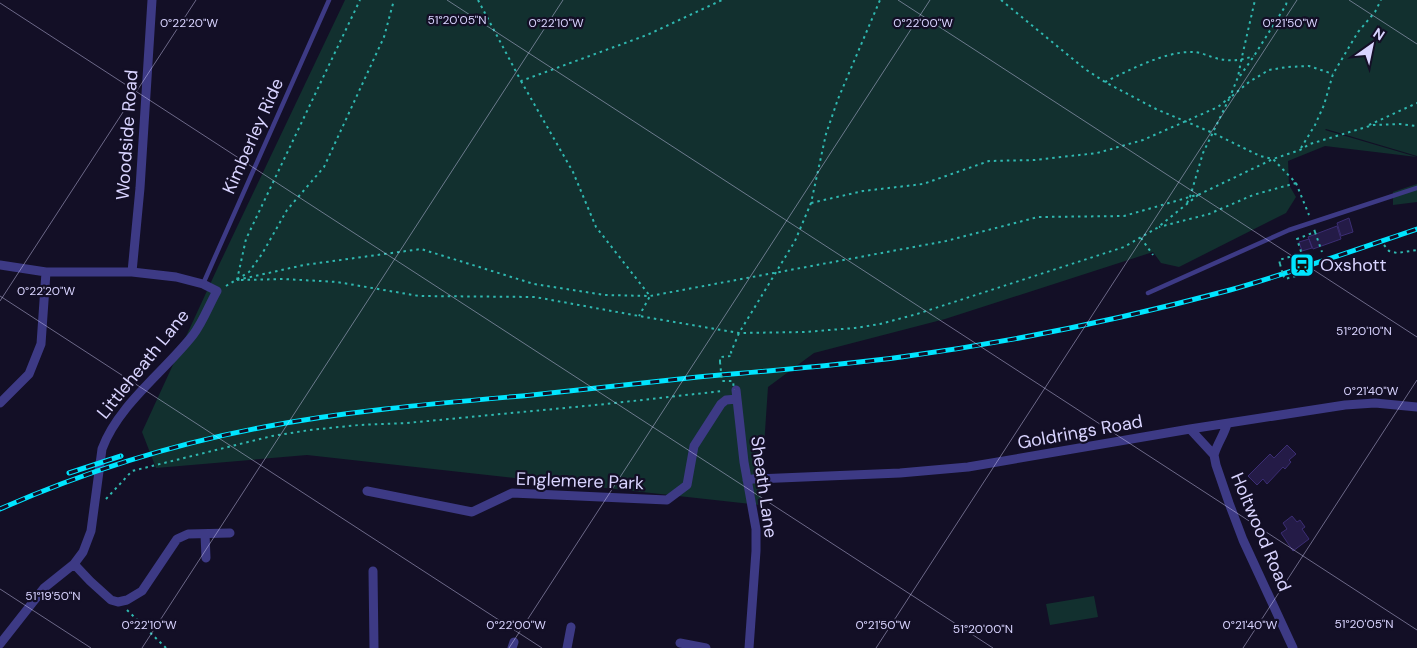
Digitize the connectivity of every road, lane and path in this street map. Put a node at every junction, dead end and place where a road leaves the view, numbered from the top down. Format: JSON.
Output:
{"nodes":[{"id":1,"x":152,"y":0,"type":"edge"},
{"id":2,"x":329,"y":0,"type":"edge"},
{"id":3,"x":360,"y":0,"type":"edge"},
{"id":4,"x":394,"y":0,"type":"edge"},
{"id":5,"x":478,"y":0,"type":"edge"},
{"id":6,"x":722,"y":0,"type":"edge"},
{"id":7,"x":880,"y":0,"type":"edge"},
{"id":8,"x":1001,"y":0,"type":"edge"},
{"id":9,"x":1255,"y":0,"type":"edge"},
{"id":10,"x":1287,"y":0,"type":"edge"},
{"id":11,"x":1381,"y":0,"type":"edge"},
{"id":12,"x":1254,"y":56,"type":"junction"},
{"id":13,"x":1241,"y":61,"type":"junction"},
{"id":14,"x":1333,"y":74,"type":"junction"},
{"id":15,"x":1238,"y":78,"type":"junction"},
{"id":16,"x":521,"y":81,"type":"junction"},
{"id":17,"x":1105,"y":82,"type":"junction"},
{"id":18,"x":1230,"y":97,"type":"junction"},
{"id":19,"x":1417,"y":103,"type":"edge"},
{"id":20,"x":1186,"y":122,"type":"junction"},
{"id":21,"x":1417,"y":126,"type":"edge"},
{"id":22,"x":1360,"y":129,"type":"junction"},
{"id":23,"x":1213,"y":133,"type":"junction"},
{"id":24,"x":1300,"y":150,"type":"junction"},
{"id":25,"x":1274,"y":159,"type":"junction"},
{"id":26,"x":1296,"y":183,"type":"junction"},
{"id":27,"x":1417,"y":188,"type":"edge"},
{"id":28,"x":1200,"y":194,"type":"junction"},
{"id":29,"x":1190,"y":197,"type":"junction"},
{"id":30,"x":811,"y":203,"type":"junction"},
{"id":31,"x":1186,"y":205,"type":"junction"},
{"id":32,"x":1312,"y":222,"type":"junction"},
{"id":33,"x":1158,"y":228,"type":"junction"},
{"id":34,"x":1315,"y":232,"type":"junction"},
{"id":35,"x":1141,"y":238,"type":"junction"},
{"id":36,"x":1384,"y":245,"type":"dead end"},
{"id":37,"x":1417,"y":250,"type":"edge"},
{"id":38,"x":1322,"y":252,"type":"dead end"},
{"id":39,"x":1153,"y":255,"type":"dead end"},
{"id":40,"x":1303,"y":258,"type":"dead end"},
{"id":41,"x":1289,"y":259,"type":"dead end"},
{"id":42,"x":0,"y":264,"type":"edge"},
{"id":43,"x":46,"y":272,"type":"junction"},
{"id":44,"x":132,"y":272,"type":"junction"},
{"id":45,"x":775,"y":274,"type":"junction"},
{"id":46,"x":1295,"y":275,"type":"dead end"},
{"id":47,"x":236,"y":280,"type":"junction"},
{"id":48,"x":203,"y":284,"type":"junction"},
{"id":49,"x":217,"y":291,"type":"junction"},
{"id":50,"x":1148,"y":293,"type":"dead end"},
{"id":51,"x":650,"y":296,"type":"junction"},
{"id":52,"x":639,"y":316,"type":"junction"},
{"id":53,"x":739,"y":333,"type":"junction"},
{"id":54,"x":736,"y":393,"type":"junction"},
{"id":55,"x":0,"y":403,"type":"edge"},
{"id":56,"x":1417,"y":407,"type":"edge"},
{"id":57,"x":1227,"y":424,"type":"junction"},
{"id":58,"x":1190,"y":429,"type":"junction"},
{"id":59,"x":1214,"y":454,"type":"junction"},
{"id":60,"x":747,"y":480,"type":"junction"},
{"id":61,"x":367,"y":491,"type":"dead end"},
{"id":62,"x":106,"y":499,"type":"dead end"},
{"id":63,"x":230,"y":533,"type":"dead end"},
{"id":64,"x":205,"y":534,"type":"junction"},
{"id":65,"x":206,"y":558,"type":"dead end"},
{"id":66,"x":74,"y":564,"type":"junction"},
{"id":67,"x":373,"y":570,"type":"dead end"},
{"id":68,"x":118,"y":602,"type":"junction"},
{"id":69,"x":571,"y":627,"type":"dead end"},
{"id":70,"x":680,"y":643,"type":"dead end"},
{"id":71,"x":0,"y":644,"type":"edge"},
{"id":72,"x":166,"y":648,"type":"edge"},
{"id":73,"x":374,"y":648,"type":"edge"},
{"id":74,"x":567,"y":648,"type":"edge"},
{"id":75,"x":706,"y":648,"type":"edge"},
{"id":76,"x":749,"y":648,"type":"edge"},
{"id":77,"x":1293,"y":648,"type":"edge"}],
"edges":[{"from":1,"to":44,"type":"street","name":"Woodside Road"},
{"from":2,"to":48,"type":"lane","name":"Kimberley Ride"},
{"from":3,"to":47,"type":"path"},
{"from":4,"to":47,"type":"path"},
{"from":5,"to":16,"type":"path"},
{"from":6,"to":16,"type":"path"},
{"from":7,"to":30,"type":"path"},
{"from":8,"to":17,"type":"path"},
{"from":9,"to":13,"type":"path"},
{"from":10,"to":12,"type":"path"},
{"from":11,"to":14,"type":"path"},
{"from":12,"to":13,"type":"path"},
{"from":12,"to":15,"type":"path"},
{"from":13,"to":15,"type":"path"},
{"from":13,"to":17,"type":"path"},
{"from":14,"to":18,"type":"path"},
{"from":14,"to":24,"type":"path"},
{"from":15,"to":18,"type":"path"},
{"from":16,"to":51,"type":"path"},
{"from":17,"to":20,"type":"path"},
{"from":18,"to":20,"type":"path"},
{"from":18,"to":23,"type":"path"},
{"from":19,"to":22,"type":"path"},
{"from":20,"to":23,"type":"path"},
{"from":20,"to":30,"type":"path"},
{"from":21,"to":22,"type":"path"},
{"from":22,"to":24,"type":"path"},
{"from":23,"to":25,"type":"path"},
{"from":23,"to":29,"type":"path"},
{"from":24,"to":25,"type":"path"},
{"from":25,"to":26,"type":"path"},
{"from":25,"to":28,"type":"path"},
{"from":26,"to":32,"type":"path"},
{"from":26,"to":33,"type":"path"},
{"from":27,"to":32,"type":"lane"},
{"from":28,"to":29,"type":"path"},
{"from":28,"to":31,"type":"path"},
{"from":29,"to":31,"type":"path"},
{"from":29,"to":45,"type":"path"},
{"from":30,"to":45,"type":"path"},
{"from":31,"to":33,"type":"path"},
{"from":32,"to":34,"type":"path"},
{"from":32,"to":50,"type":"lane"},
{"from":33,"to":35,"type":"path"},
{"from":34,"to":38,"type":"path"},
{"from":34,"to":40,"type":"path"},
{"from":35,"to":39,"type":"path"},
{"from":35,"to":53,"type":"path"},
{"from":36,"to":37,"type":"path"},
{"from":41,"to":46,"type":"path","bridge":true},
{"from":42,"to":43,"type":"street"},
{"from":43,"to":44,"type":"street"},
{"from":43,"to":55,"type":"street"},
{"from":44,"to":48,"type":"street"},
{"from":45,"to":51,"type":"path"},
{"from":45,"to":53,"type":"path"},
{"from":47,"to":49,"type":"path"},
{"from":47,"to":51,"type":"path"},
{"from":47,"to":52,"type":"path"},
{"from":48,"to":49,"type":"street"},
{"from":49,"to":66,"type":"street","name":"Littleheath Lane"},
{"from":51,"to":52,"type":"path"},
{"from":52,"to":53,"type":"path"},
{"from":53,"to":54,"type":"path","bridge":true},
{"from":54,"to":60,"type":"street","name":"Sheath Lane"},
{"from":54,"to":61,"type":"street","name":"Englemere Park"},
{"from":54,"to":62,"type":"path"},
{"from":56,"to":57,"type":"street","name":"Goldrings Road"},
{"from":57,"to":58,"type":"street","name":"Goldrings Road"},
{"from":57,"to":59,"type":"street"},
{"from":58,"to":59,"type":"street","name":"Holtwood Road"},
{"from":58,"to":60,"type":"street","name":"Goldrings Road"},
{"from":59,"to":77,"type":"street","name":"Holtwood Road"},
{"from":60,"to":76,"type":"street","name":"Sheath Lane"},
{"from":63,"to":64,"type":"street"},
{"from":64,"to":65,"type":"street"},
{"from":64,"to":68,"type":"street"},
{"from":66,"to":68,"type":"street"},
{"from":66,"to":71,"type":"street","name":"Littleheath Lane"},
{"from":67,"to":73,"type":"street"},
{"from":68,"to":72,"type":"path"},
{"from":69,"to":74,"type":"street"},
{"from":70,"to":75,"type":"street"}]}
